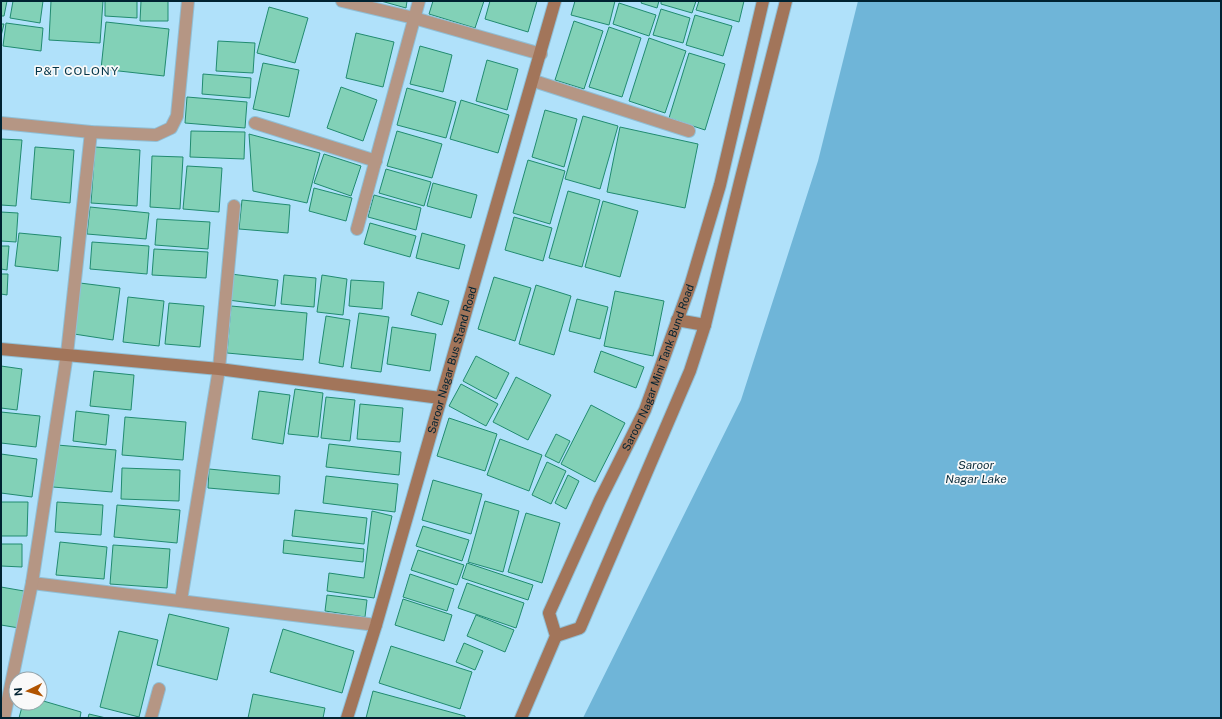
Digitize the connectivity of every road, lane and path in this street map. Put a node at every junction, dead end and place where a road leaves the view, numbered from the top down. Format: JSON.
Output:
{"nodes":[{"id":1,"x":188,"y":1,"type":"edge"},
{"id":2,"x":342,"y":1,"type":"edge"},
{"id":3,"x":419,"y":1,"type":"edge"},
{"id":4,"x":555,"y":1,"type":"edge"},
{"id":5,"x":763,"y":1,"type":"edge"},
{"id":6,"x":786,"y":1,"type":"edge"},
{"id":7,"x":414,"y":18,"type":"junction"},
{"id":8,"x":541,"y":54,"type":"junction"},
{"id":9,"x":534,"y":81,"type":"junction"},
{"id":10,"x":744,"y":84,"type":"junction"},
{"id":11,"x":763,"y":90,"type":"junction"},
{"id":12,"x":1,"y":123,"type":"edge"},
{"id":13,"x":255,"y":123,"type":"dead end"},
{"id":14,"x":689,"y":131,"type":"dead end"},
{"id":15,"x":91,"y":132,"type":"junction"},
{"id":16,"x":376,"y":161,"type":"junction"},
{"id":17,"x":234,"y":206,"type":"dead end"},
{"id":18,"x":357,"y":229,"type":"dead end"},
{"id":19,"x":677,"y":320,"type":"junction"},
{"id":20,"x":705,"y":326,"type":"junction"},
{"id":21,"x":1,"y":349,"type":"edge"},
{"id":22,"x":67,"y":354,"type":"junction"},
{"id":23,"x":219,"y":369,"type":"junction"},
{"id":24,"x":440,"y":398,"type":"junction"},
{"id":25,"x":32,"y":583,"type":"junction"},
{"id":26,"x":181,"y":600,"type":"junction"},
{"id":27,"x":376,"y":625,"type":"junction"},
{"id":28,"x":556,"y":636,"type":"junction"},
{"id":29,"x":159,"y":689,"type":"dead end"},
{"id":30,"x":4,"y":718,"type":"edge"},
{"id":31,"x":151,"y":718,"type":"edge"},
{"id":32,"x":347,"y":718,"type":"edge"},
{"id":33,"x":521,"y":718,"type":"edge"}],
"edges":[{"from":1,"to":15,"type":"street"},
{"from":2,"to":7,"type":"street"},
{"from":3,"to":7,"type":"street"},
{"from":4,"to":8,"type":"main road","name":"Saroor Nagar Bus Stand Road"},
{"from":5,"to":10,"type":"main road","name":"Saroor Nagar Mini Tank Bund Road"},
{"from":6,"to":11,"type":"main road"},
{"from":7,"to":8,"type":"street"},
{"from":7,"to":16,"type":"street"},
{"from":8,"to":9,"type":"main road","name":"Saroor Nagar Bus Stand Road"},
{"from":9,"to":14,"type":"street"},
{"from":9,"to":24,"type":"main road","name":"Saroor Nagar Bus Stand Road"},
{"from":10,"to":11,"type":"main road"},
{"from":10,"to":19,"type":"main road","name":"Saroor Nagar Mini Tank Bund Road"},
{"from":11,"to":20,"type":"main road"},
{"from":12,"to":15,"type":"street"},
{"from":13,"to":16,"type":"street"},
{"from":15,"to":22,"type":"street"},
{"from":16,"to":18,"type":"street"},
{"from":17,"to":23,"type":"street"},
{"from":19,"to":20,"type":"main road"},
{"from":19,"to":28,"type":"main road","name":"Saroor Nagar Mini Tank Bund Road"},
{"from":20,"to":28,"type":"main road"},
{"from":21,"to":22,"type":"main road"},
{"from":22,"to":23,"type":"main road"},
{"from":22,"to":25,"type":"street"},
{"from":23,"to":24,"type":"main road"},
{"from":23,"to":26,"type":"street"},
{"from":24,"to":27,"type":"main road","name":"Saroor Nagar Bus Stand Road"},
{"from":25,"to":26,"type":"street"},
{"from":25,"to":30,"type":"street"},
{"from":26,"to":27,"type":"street"},
{"from":27,"to":32,"type":"main road","name":"Saroor Nagar Bus Stand Road"},
{"from":28,"to":33,"type":"main road"},
{"from":29,"to":31,"type":"street"}]}
